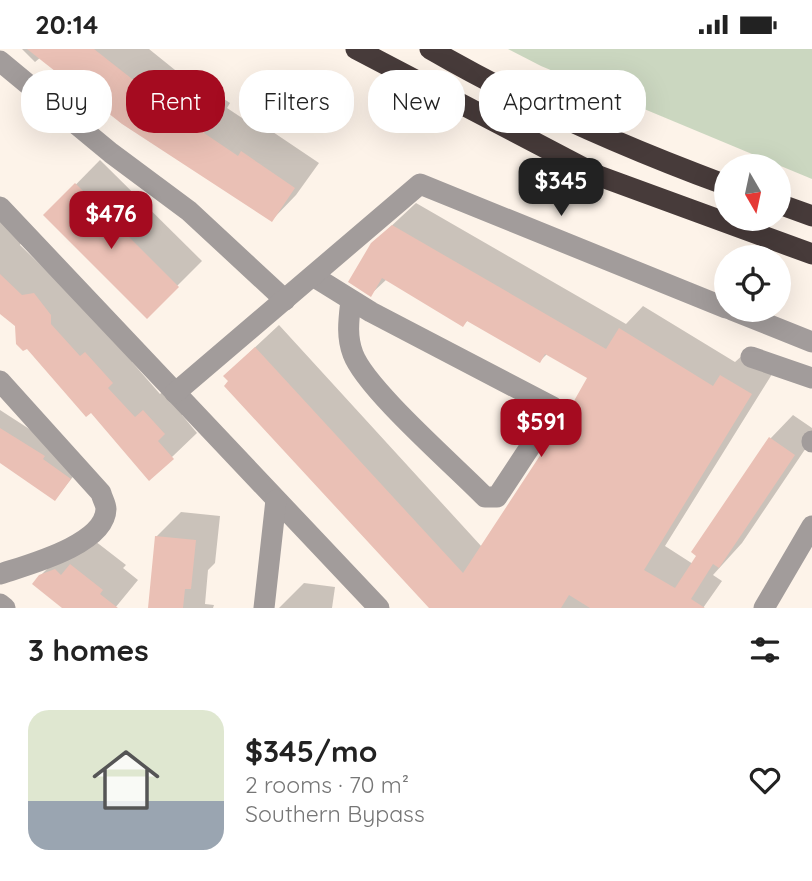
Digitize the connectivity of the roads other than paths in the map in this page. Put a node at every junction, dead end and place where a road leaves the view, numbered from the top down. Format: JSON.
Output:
{"nodes":[{"id":1,"x":356,"y":49,"type":"edge"},
{"id":2,"x":430,"y":49,"type":"edge"},
{"id":3,"x":0,"y":61,"type":"edge"},
{"id":4,"x":714,"y":181,"type":"edge"},
{"id":5,"x":0,"y":207,"type":"edge"},
{"id":6,"x":791,"y":208,"type":"edge"},
{"id":7,"x":812,"y":216,"type":"edge"},
{"id":8,"x":812,"y":254,"type":"edge"},
{"id":9,"x":313,"y":276,"type":"junction"},
{"id":10,"x":285,"y":300,"type":"junction"},
{"id":11,"x":351,"y":300,"type":"junction"},
{"id":12,"x":714,"y":302,"type":"edge"},
{"id":13,"x":762,"y":322,"type":"edge"},
{"id":14,"x":812,"y":342,"type":"edge"},
{"id":15,"x":751,"y":358,"type":"dead end"},
{"id":16,"x":812,"y":378,"type":"edge"},
{"id":17,"x":0,"y":381,"type":"edge"},
{"id":18,"x":175,"y":393,"type":"junction"},
{"id":19,"x":276,"y":499,"type":"junction"},
{"id":20,"x":812,"y":526,"type":"edge"},
{"id":21,"x":0,"y":574,"type":"edge"},
{"id":22,"x":0,"y":604,"type":"edge"},
{"id":23,"x":5,"y":608,"type":"edge"},
{"id":24,"x":264,"y":608,"type":"edge"},
{"id":25,"x":379,"y":608,"type":"edge"},
{"id":26,"x":764,"y":608,"type":"edge"}],
"edges":[{"from":1,"to":8,"type":"highway"},
{"from":2,"to":4,"type":"highway"},
{"from":3,"to":10,"type":"street"},
{"from":5,"to":18,"type":"street"},
{"from":6,"to":7,"type":"highway"},
{"from":9,"to":10,"type":"street"},
{"from":9,"to":11,"type":"street"},
{"from":9,"to":12,"type":"street"},
{"from":10,"to":18,"type":"street"},
{"from":11,"to":11,"type":"street"},
{"from":13,"to":14,"type":"street"},
{"from":15,"to":16,"type":"street"},
{"from":17,"to":21,"type":"street"},
{"from":18,"to":19,"type":"street"},
{"from":19,"to":24,"type":"street"},
{"from":19,"to":25,"type":"street"},
{"from":20,"to":26,"type":"street"},
{"from":22,"to":23,"type":"street"}]}
